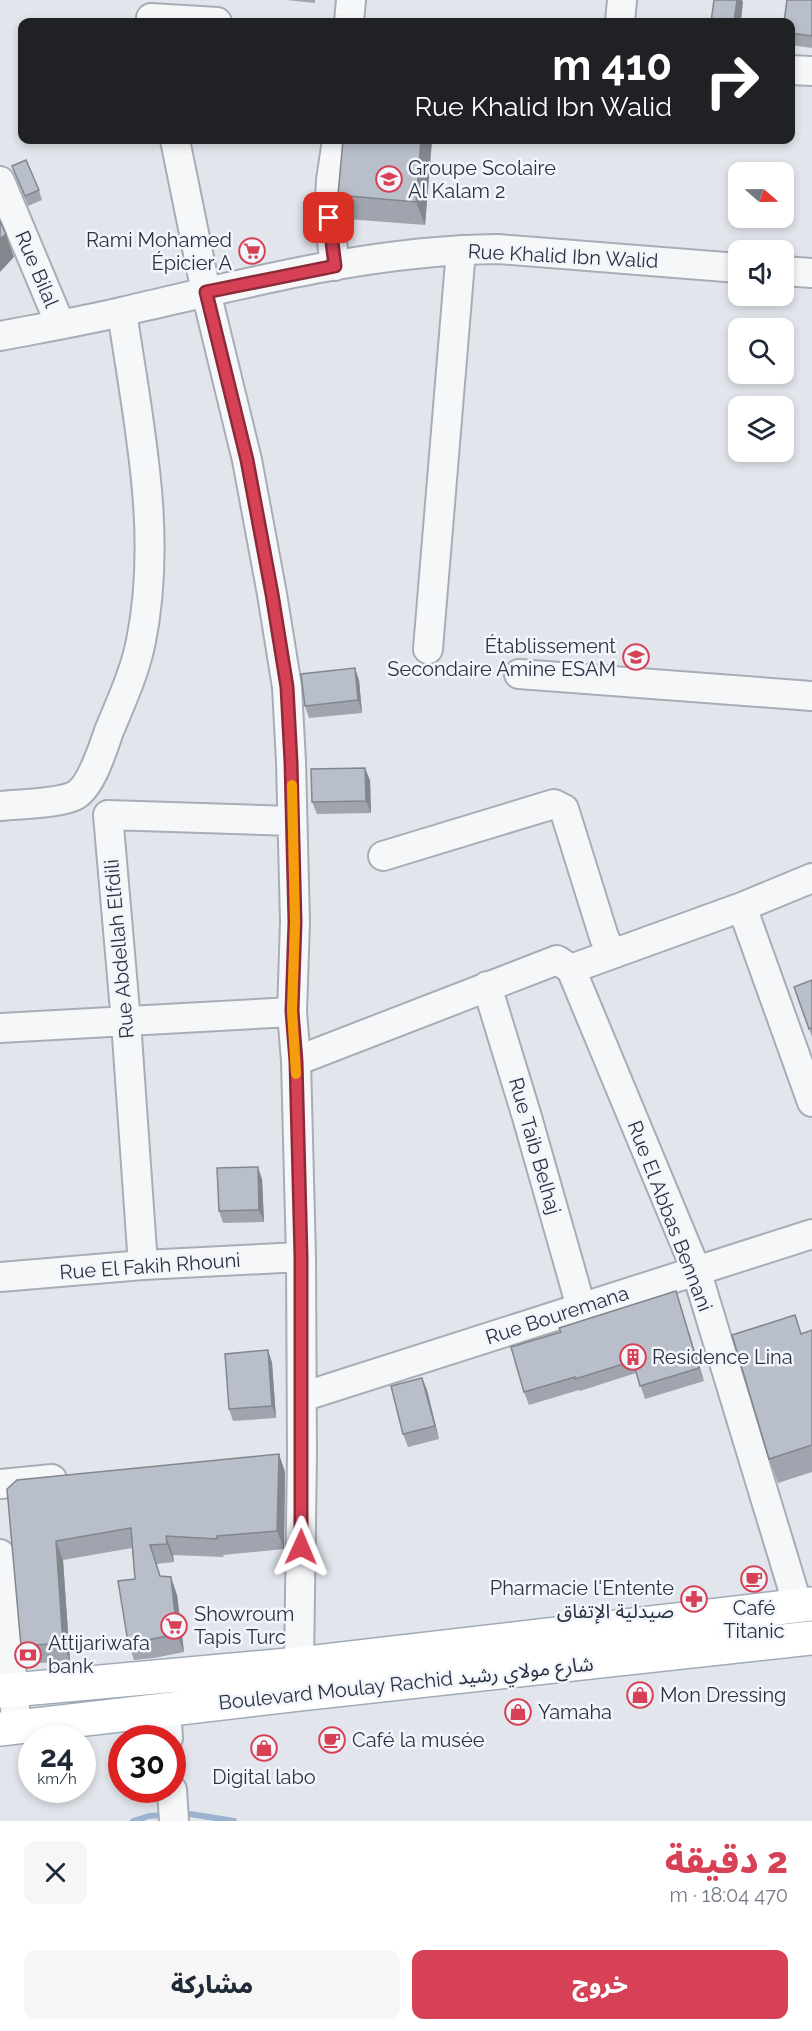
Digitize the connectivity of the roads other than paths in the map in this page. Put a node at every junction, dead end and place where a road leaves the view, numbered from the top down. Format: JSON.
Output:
{"nodes":[{"id":1,"x":351,"y":0,"type":"edge"},
{"id":2,"x":622,"y":0,"type":"edge"},
{"id":3,"x":149,"y":14,"type":"edge"},
{"id":4,"x":183,"y":18,"type":"edge"},
{"id":5,"x":349,"y":18,"type":"edge"},
{"id":6,"x":620,"y":18,"type":"edge"},
{"id":7,"x":795,"y":70,"type":"edge"},
{"id":8,"x":812,"y":71,"type":"edge"},
{"id":9,"x":176,"y":144,"type":"edge"},
{"id":10,"x":336,"y":144,"type":"edge"},
{"id":11,"x":0,"y":181,"type":"edge"},
{"id":12,"x":461,"y":249,"type":"junction"},
{"id":13,"x":335,"y":266,"type":"junction"},
{"id":14,"x":728,"y":267,"type":"edge"},
{"id":15,"x":794,"y":272,"type":"edge"},
{"id":16,"x":812,"y":273,"type":"edge"},
{"id":17,"x":206,"y":292,"type":"junction"},
{"id":18,"x":122,"y":312,"type":"junction"},
{"id":19,"x":60,"y":324,"type":"junction"},
{"id":20,"x":0,"y":336,"type":"edge"},
{"id":21,"x":428,"y":649,"type":"dead end"},
{"id":22,"x":519,"y":674,"type":"dead end"},
{"id":23,"x":812,"y":696,"type":"edge"},
{"id":24,"x":77,"y":794,"type":"junction"},
{"id":25,"x":0,"y":806,"type":"edge"},
{"id":26,"x":108,"y":815,"type":"junction"},
{"id":27,"x":292,"y":821,"type":"junction"},
{"id":28,"x":383,"y":856,"type":"dead end"},
{"id":29,"x":812,"y":878,"type":"edge"},
{"id":30,"x":742,"y":907,"type":"junction"},
{"id":31,"x":612,"y":954,"type":"junction"},
{"id":32,"x":571,"y":969,"type":"junction"},
{"id":33,"x":487,"y":986,"type":"junction"},
{"id":34,"x":292,"y":1011,"type":"junction"},
{"id":35,"x":126,"y":1022,"type":"junction"},
{"id":36,"x":0,"y":1028,"type":"edge"},
{"id":37,"x":296,"y":1061,"type":"junction"},
{"id":38,"x":805,"y":1062,"type":"edge"},
{"id":39,"x":812,"y":1102,"type":"edge"},
{"id":40,"x":812,"y":1234,"type":"edge"},
{"id":41,"x":301,"y":1257,"type":"junction"},
{"id":42,"x":143,"y":1265,"type":"junction"},
{"id":43,"x":696,"y":1270,"type":"junction"},
{"id":44,"x":0,"y":1277,"type":"edge"},
{"id":45,"x":581,"y":1307,"type":"junction"},
{"id":46,"x":302,"y":1397,"type":"junction"},
{"id":47,"x":81,"y":1476,"type":"edge"},
{"id":48,"x":0,"y":1484,"type":"edge"},
{"id":49,"x":0,"y":1561,"type":"edge"},
{"id":50,"x":805,"y":1605,"type":"edge"},
{"id":51,"x":812,"y":1638,"type":"edge"},
{"id":52,"x":299,"y":1664,"type":"junction"},
{"id":53,"x":7,"y":1691,"type":"edge"},
{"id":54,"x":167,"y":1724,"type":"edge"},
{"id":55,"x":8,"y":1728,"type":"edge"},
{"id":56,"x":173,"y":1803,"type":"edge"},
{"id":57,"x":174,"y":1821,"type":"edge"}],
"edges":[{"from":1,"to":5,"type":"street"},
{"from":2,"to":6,"type":"street"},
{"from":3,"to":4,"type":"street"},
{"from":7,"to":8,"type":"street"},
{"from":9,"to":17,"type":"street"},
{"from":10,"to":13,"type":"street"},
{"from":11,"to":19,"type":"street","name":"Rue Bilal"},
{"from":12,"to":13,"type":"street","name":"Rue Khalid Ibn Walid"},
{"from":12,"to":14,"type":"street","name":"Rue Khalid Ibn Walid"},
{"from":12,"to":21,"type":"street"},
{"from":13,"to":17,"type":"street","name":"Rue Khalid Ibn Walid"},
{"from":15,"to":16,"type":"street"},
{"from":17,"to":18,"type":"street","name":"Rue Khalid Ibn Walid"},
{"from":17,"to":27,"type":"street"},
{"from":18,"to":19,"type":"street","name":"Rue Khalid Ibn Walid"},
{"from":18,"to":24,"type":"street"},
{"from":19,"to":20,"type":"street","name":"Rue Khalid Ibn Walid"},
{"from":22,"to":23,"type":"street"},
{"from":24,"to":25,"type":"street"},
{"from":24,"to":26,"type":"street"},
{"from":26,"to":27,"type":"street"},
{"from":26,"to":35,"type":"street","name":"Rue Abdellah Elfdili"},
{"from":27,"to":34,"type":"street"},
{"from":28,"to":31,"type":"street"},
{"from":29,"to":30,"type":"street"},
{"from":30,"to":31,"type":"street"},
{"from":30,"to":38,"type":"street"},
{"from":31,"to":32,"type":"street"},
{"from":32,"to":33,"type":"street"},
{"from":32,"to":43,"type":"street","name":"Rue El Abbas Bennani"},
{"from":33,"to":37,"type":"street"},
{"from":33,"to":45,"type":"street","name":"Rue Taib Belhaj"},
{"from":34,"to":35,"type":"street"},
{"from":34,"to":37,"type":"street"},
{"from":35,"to":36,"type":"street"},
{"from":35,"to":42,"type":"street","name":"Rue Abdellah Elfdili"},
{"from":37,"to":41,"type":"street"},
{"from":38,"to":39,"type":"street"},
{"from":40,"to":43,"type":"street","name":"Rue Bouremana"},
{"from":41,"to":42,"type":"street","name":"Rue El Fakih Rhouni"},
{"from":41,"to":46,"type":"street"},
{"from":42,"to":44,"type":"street","name":"Rue El Fakih Rhouni"},
{"from":43,"to":45,"type":"street","name":"Rue Bouremana"},
{"from":43,"to":50,"type":"street","name":"Rue El Abbas Bennani"},
{"from":45,"to":46,"type":"street","name":"Rue Bouremana"},
{"from":46,"to":52,"type":"street"},
{"from":47,"to":48,"type":"street"},
{"from":49,"to":53,"type":"street"},
{"from":50,"to":52,"type":"main road","name":"Boulevard Moulay Rachid شارع مولاي رشيد"},
{"from":51,"to":54,"type":"main road","name":"Boulevard Moulay Rachid شارع مولاي رشيد"},
{"from":52,"to":53,"type":"main road","name":"Boulevard Moulay Rachid شارع مولاي رشيد"},
{"from":53,"to":55,"type":"street"},
{"from":54,"to":55,"type":"main road","name":"Boulevard Moulay Rachid شارع مولاي رشيد"},
{"from":56,"to":57,"type":"street"}]}
